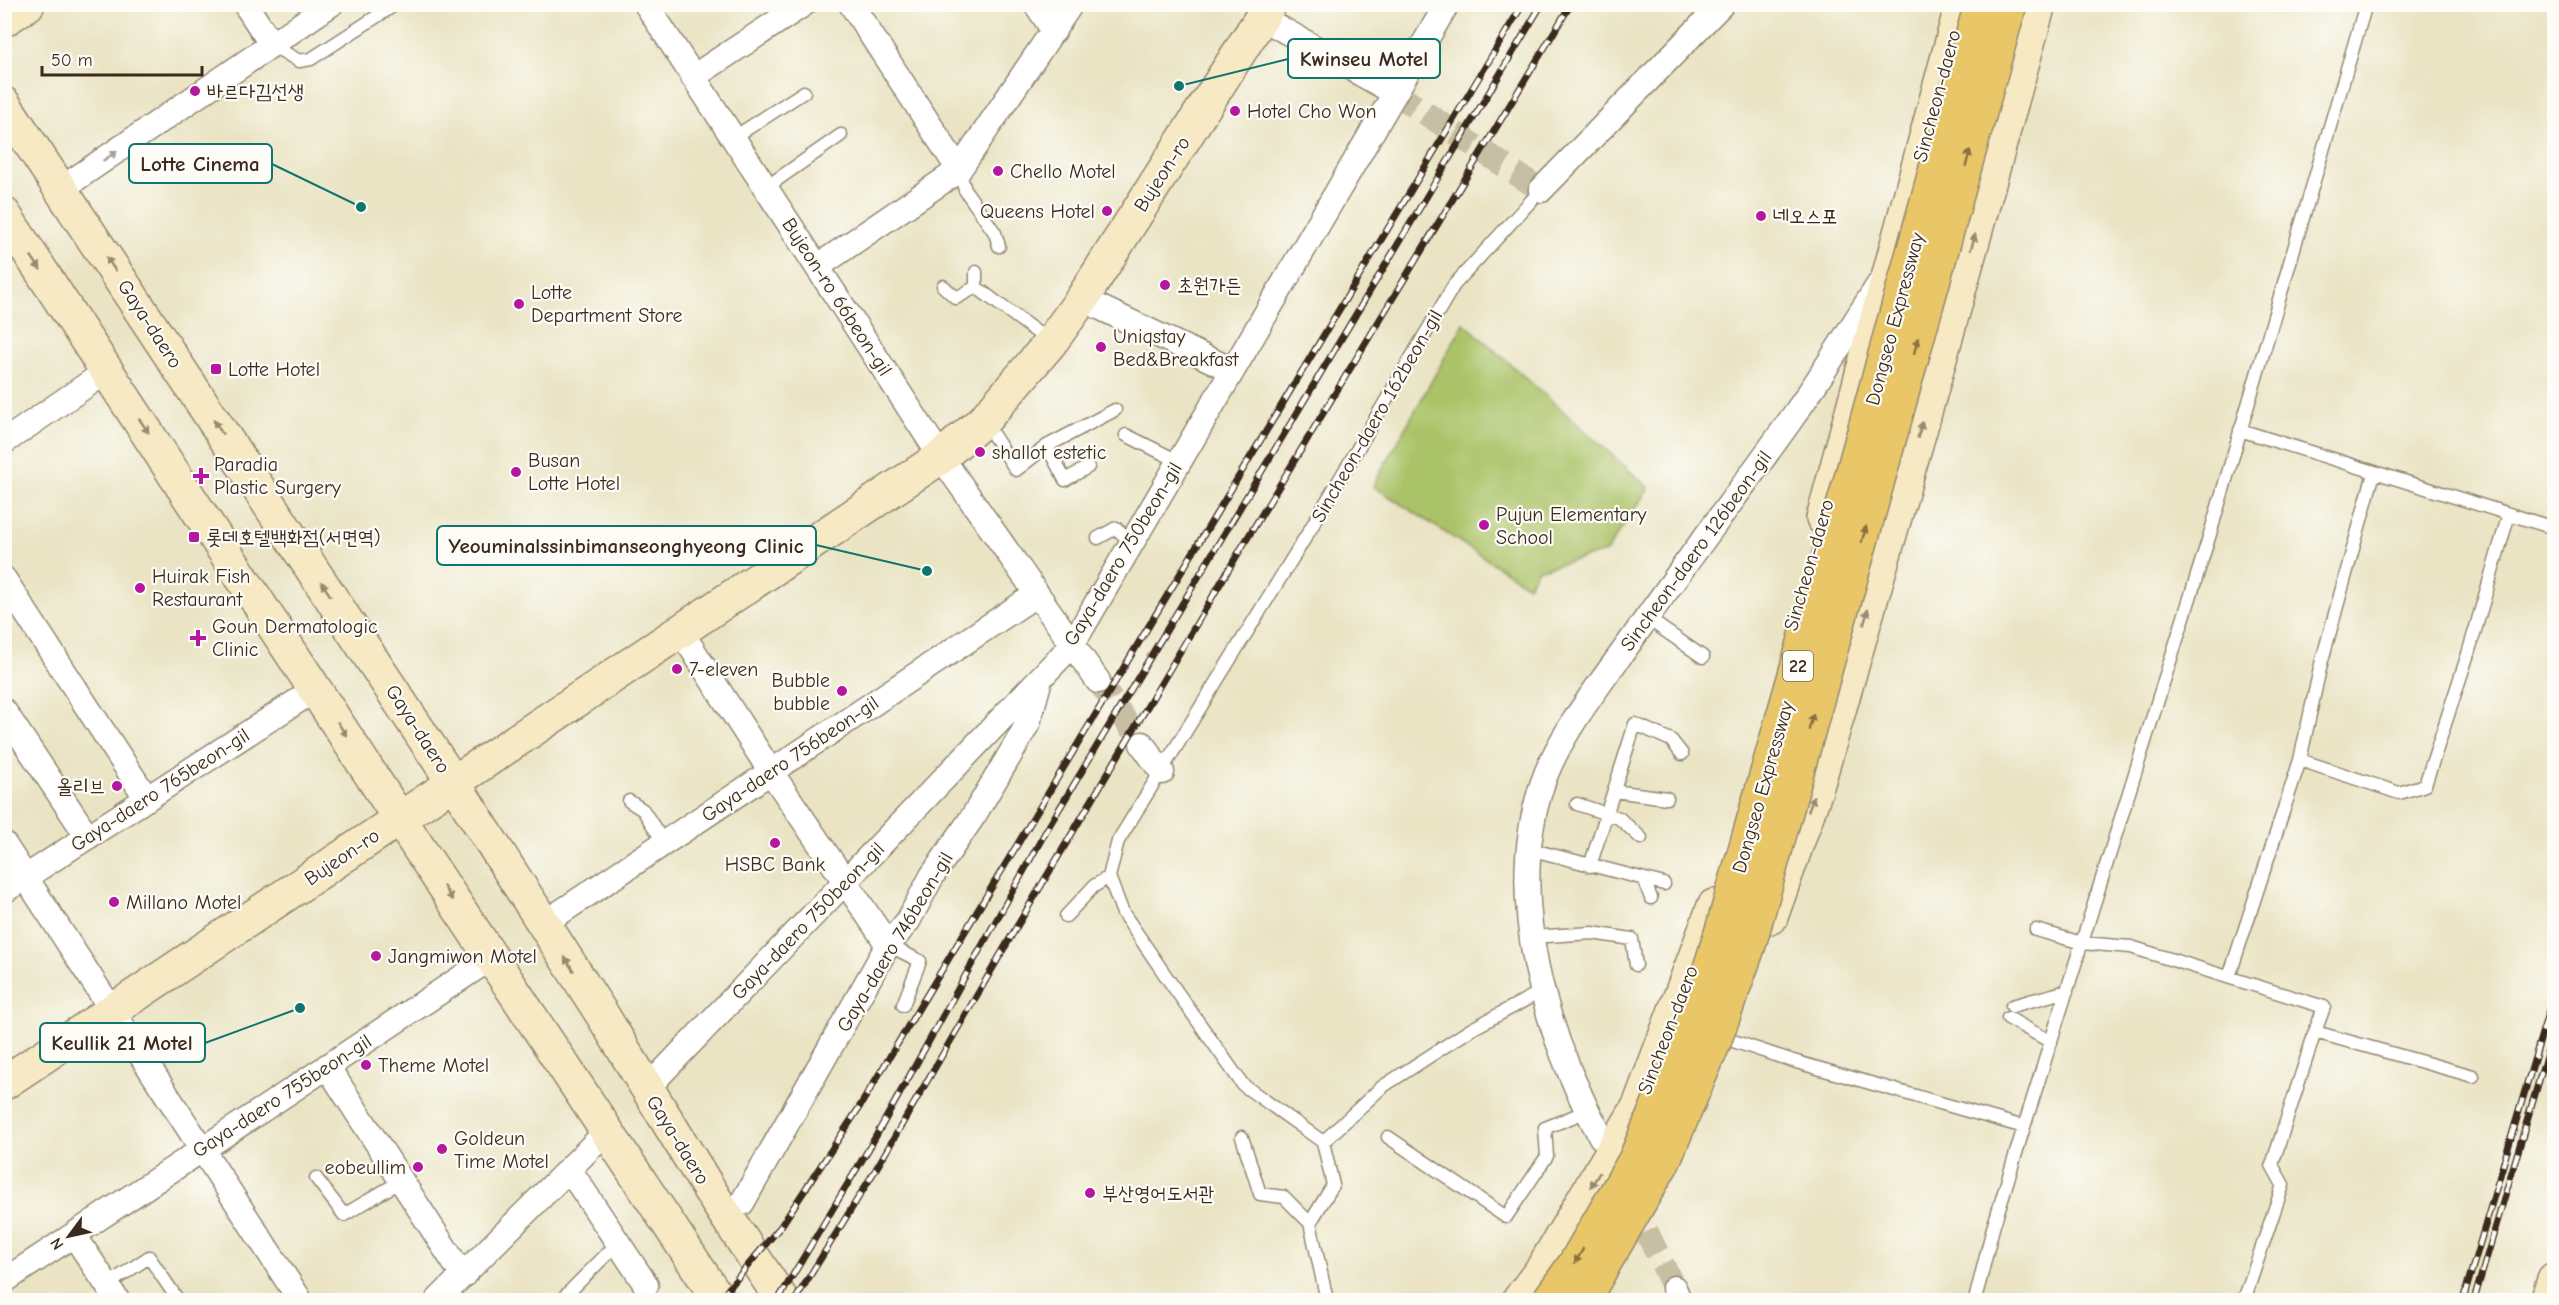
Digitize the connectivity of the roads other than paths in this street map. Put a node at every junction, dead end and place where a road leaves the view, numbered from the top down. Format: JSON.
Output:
{"nodes":[{"id":1,"x":28,"y":4,"type":"edge"},
{"id":2,"x":245,"y":4,"type":"edge"},
{"id":3,"x":331,"y":4,"type":"edge"},
{"id":4,"x":396,"y":4,"type":"edge"},
{"id":5,"x":646,"y":4,"type":"edge"},
{"id":6,"x":804,"y":4,"type":"edge"},
{"id":7,"x":851,"y":4,"type":"edge"},
{"id":8,"x":1036,"y":4,"type":"edge"},
{"id":9,"x":1071,"y":4,"type":"edge"},
{"id":10,"x":1447,"y":4,"type":"edge"},
{"id":11,"x":1962,"y":4,"type":"edge"},
{"id":12,"x":1981,"y":4,"type":"edge"},
{"id":13,"x":2010,"y":4,"type":"edge"},
{"id":14,"x":2039,"y":4,"type":"edge"},
{"id":15,"x":2366,"y":4,"type":"edge"},
{"id":16,"x":1714,"y":6,"type":"edge"},
{"id":17,"x":1262,"y":9,"type":"edge"},
{"id":18,"x":4,"y":20,"type":"edge"},
{"id":19,"x":1054,"y":31,"type":"junction"},
{"id":20,"x":272,"y":45,"type":"junction"},
{"id":21,"x":693,"y":77,"type":"junction"},
{"id":22,"x":804,"y":92,"type":"dead end"},
{"id":23,"x":1395,"y":93,"type":"junction"},
{"id":24,"x":4,"y":104,"type":"edge"},
{"id":25,"x":841,"y":135,"type":"dead end"},
{"id":26,"x":733,"y":138,"type":"junction"},
{"id":27,"x":959,"y":170,"type":"junction"},
{"id":28,"x":765,"y":188,"type":"junction"},
{"id":29,"x":61,"y":189,"type":"junction"},
{"id":30,"x":1541,"y":190,"type":"joint"},
{"id":31,"x":4,"y":214,"type":"edge"},
{"id":32,"x":999,"y":246,"type":"dead end"},
{"id":33,"x":1891,"y":266,"type":"junction"},
{"id":34,"x":817,"y":267,"type":"junction"},
{"id":35,"x":976,"y":272,"type":"dead end"},
{"id":36,"x":943,"y":286,"type":"dead end"},
{"id":37,"x":976,"y":287,"type":"junction"},
{"id":38,"x":1082,"y":299,"type":"junction"},
{"id":39,"x":1051,"y":342,"type":"junction"},
{"id":40,"x":1232,"y":370,"type":"junction"},
{"id":41,"x":107,"y":371,"type":"junction"},
{"id":42,"x":1115,"y":410,"type":"dead end"},
{"id":43,"x":984,"y":420,"type":"junction"},
{"id":44,"x":2240,"y":430,"type":"junction"},
{"id":45,"x":1126,"y":435,"type":"dead end"},
{"id":46,"x":4,"y":442,"type":"edge"},
{"id":47,"x":1047,"y":446,"type":"junction"},
{"id":48,"x":940,"y":457,"type":"junction"},
{"id":49,"x":1178,"y":461,"type":"junction"},
{"id":50,"x":1088,"y":467,"type":"dead end"},
{"id":51,"x":2374,"y":473,"type":"junction"},
{"id":52,"x":2509,"y":514,"type":"junction"},
{"id":53,"x":2554,"y":528,"type":"edge"},
{"id":54,"x":1098,"y":538,"type":"dead end"},
{"id":55,"x":1131,"y":542,"type":"junction"},
{"id":56,"x":4,"y":579,"type":"edge"},
{"id":57,"x":1037,"y":594,"type":"junction"},
{"id":58,"x":1647,"y":618,"type":"junction"},
{"id":59,"x":680,"y":630,"type":"junction"},
{"id":60,"x":1072,"y":645,"type":"junction"},
{"id":61,"x":1703,"y":657,"type":"dead end"},
{"id":62,"x":1040,"y":678,"type":"junction"},
{"id":63,"x":1098,"y":681,"type":"tunnel mouth"},
{"id":64,"x":316,"y":689,"type":"junction"},
{"id":65,"x":4,"y":711,"type":"edge"},
{"id":66,"x":1142,"y":744,"type":"tunnel mouth"},
{"id":67,"x":1683,"y":754,"type":"dead end"},
{"id":68,"x":2300,"y":760,"type":"junction"},
{"id":69,"x":771,"y":772,"type":"junction"},
{"id":70,"x":1162,"y":772,"type":"junction"},
{"id":71,"x":453,"y":782,"type":"junction"},
{"id":72,"x":1614,"y":791,"type":"junction"},
{"id":73,"x":1667,"y":798,"type":"dead end"},
{"id":74,"x":147,"y":799,"type":"junction"},
{"id":75,"x":629,"y":801,"type":"dead end"},
{"id":76,"x":1577,"y":804,"type":"dead end"},
{"id":77,"x":1607,"y":814,"type":"junction"},
{"id":78,"x":400,"y":819,"type":"junction"},
{"id":79,"x":88,"y":837,"type":"junction"},
{"id":80,"x":1641,"y":838,"type":"dead end"},
{"id":81,"x":664,"y":843,"type":"junction"},
{"id":82,"x":4,"y":844,"type":"edge"},
{"id":83,"x":1529,"y":849,"type":"junction"},
{"id":84,"x":1590,"y":866,"type":"junction"},
{"id":85,"x":27,"y":877,"type":"junction"},
{"id":86,"x":1109,"y":878,"type":"junction"},
{"id":87,"x":1644,"y":880,"type":"junction"},
{"id":88,"x":844,"y":882,"type":"junction"},
{"id":89,"x":1664,"y":884,"type":"dead end"},
{"id":90,"x":4,"y":891,"type":"edge"},
{"id":91,"x":1651,"y":898,"type":"dead end"},
{"id":92,"x":1066,"y":916,"type":"dead end"},
{"id":93,"x":543,"y":924,"type":"junction"},
{"id":94,"x":2036,"y":930,"type":"dead end"},
{"id":95,"x":1532,"y":937,"type":"junction"},
{"id":96,"x":2082,"y":943,"type":"junction"},
{"id":97,"x":888,"y":945,"type":"junction"},
{"id":98,"x":491,"y":958,"type":"junction"},
{"id":99,"x":1636,"y":965,"type":"dead end"},
{"id":100,"x":2229,"y":977,"type":"junction"},
{"id":101,"x":1542,"y":991,"type":"junction"},
{"id":102,"x":2067,"y":991,"type":"junction"},
{"id":103,"x":903,"y":1005,"type":"dead end"},
{"id":104,"x":114,"y":1010,"type":"junction"},
{"id":105,"x":601,"y":1013,"type":"junction"},
{"id":106,"x":2315,"y":1032,"type":"junction"},
{"id":107,"x":1727,"y":1039,"type":"junction"},
{"id":108,"x":2051,"y":1042,"type":"junction"},
{"id":109,"x":327,"y":1066,"type":"junction"},
{"id":110,"x":2474,"y":1076,"type":"dead end"},
{"id":111,"x":653,"y":1082,"type":"junction"},
{"id":112,"x":4,"y":1083,"type":"edge"},
{"id":113,"x":1587,"y":1110,"type":"junction"},
{"id":114,"x":2024,"y":1127,"type":"junction"},
{"id":115,"x":1242,"y":1137,"type":"dead end"},
{"id":116,"x":1388,"y":1137,"type":"dead end"},
{"id":117,"x":1602,"y":1137,"type":"dead end"},
{"id":118,"x":613,"y":1142,"type":"junction"},
{"id":119,"x":1323,"y":1142,"type":"junction"},
{"id":120,"x":203,"y":1149,"type":"junction"},
{"id":121,"x":569,"y":1169,"type":"junction"},
{"id":122,"x":316,"y":1178,"type":"dead end"},
{"id":123,"x":401,"y":1181,"type":"junction"},
{"id":124,"x":742,"y":1203,"type":"junction"},
{"id":125,"x":1310,"y":1223,"type":"junction"},
{"id":126,"x":74,"y":1235,"type":"junction"},
{"id":127,"x":618,"y":1243,"type":"junction"},
{"id":128,"x":462,"y":1276,"type":"junction"},
{"id":129,"x":2554,"y":1279,"type":"edge"},
{"id":130,"x":4,"y":1281,"type":"edge"},
{"id":131,"x":112,"y":1293,"type":"edge"},
{"id":132,"x":641,"y":1293,"type":"edge"},
{"id":133,"x":178,"y":1300,"type":"edge"},
{"id":134,"x":300,"y":1300,"type":"edge"},
{"id":135,"x":438,"y":1300,"type":"edge"},
{"id":136,"x":561,"y":1300,"type":"edge"},
{"id":137,"x":699,"y":1300,"type":"edge"},
{"id":138,"x":718,"y":1300,"type":"edge"},
{"id":139,"x":782,"y":1300,"type":"edge"},
{"id":140,"x":806,"y":1300,"type":"edge"},
{"id":141,"x":1327,"y":1300,"type":"edge"},
{"id":142,"x":1519,"y":1300,"type":"edge"},
{"id":143,"x":1549,"y":1300,"type":"edge"},
{"id":144,"x":1583,"y":1300,"type":"edge"},
{"id":145,"x":1599,"y":1300,"type":"edge"},
{"id":146,"x":1975,"y":1300,"type":"edge"},
{"id":147,"x":2244,"y":1300,"type":"edge"},
{"id":148,"x":2547,"y":1300,"type":"edge"}],
"edges":[{"from":1,"to":18,"type":"main road"},
{"from":2,"to":20,"type":"street"},
{"from":3,"to":20,"type":"street"},
{"from":4,"to":20,"type":"lane"},
{"from":5,"to":21,"type":"street","name":"Bujeon-ro 66beon-gil"},
{"from":6,"to":21,"type":"street"},
{"from":7,"to":27,"type":"street"},
{"from":8,"to":19,"type":"street"},
{"from":9,"to":19,"type":"street"},
{"from":10,"to":23,"type":"street","name":"Gaya-daero 750beon-gil"},
{"from":11,"to":33,"type":"main road","name":"Sincheon-daero"},
{"from":12,"to":143,"type":"highway","name":"Dongseo Expressway","number":"22","one_way":true,"bridge":true},
{"from":144,"to":13,"type":"highway","name":"Dongseo Expressway","number":"22","one_way":true,"bridge":true},
{"from":107,"to":14,"type":"main road","one_way":true},
{"from":15,"to":44,"type":"lane"},
{"from":16,"to":30,"type":"street","name":"Sincheon-daero 162beon-gil"},
{"from":17,"to":23,"type":"street"},
{"from":17,"to":38,"type":"main road","name":"Bujeon-ro"},
{"from":19,"to":27,"type":"street"},
{"from":29,"to":20,"type":"street","one_way":true},
{"from":21,"to":26,"type":"street","name":"Bujeon-ro 66beon-gil"},
{"from":22,"to":26,"type":"lane"},
{"from":23,"to":40,"type":"street","name":"Gaya-daero 750beon-gil"},
{"from":24,"to":29,"type":"main road","name":"Gaya-daero"},
{"from":25,"to":28,"type":"lane"},
{"from":26,"to":28,"type":"street","name":"Bujeon-ro 66beon-gil"},
{"from":27,"to":32,"type":"lane"},
{"from":27,"to":34,"type":"street"},
{"from":28,"to":34,"type":"street","name":"Bujeon-ro 66beon-gil"},
{"from":71,"to":29,"type":"main road","name":"Gaya-daero","one_way":true},
{"from":30,"to":70,"type":"lane","name":"Sincheon-daero 162beon-gil"},
{"from":31,"to":41,"type":"main road","one_way":true},
{"from":33,"to":58,"type":"street","name":"Sincheon-daero 126beon-gil"},
{"from":33,"to":142,"type":"main road","name":"Sincheon-daero","one_way":true},
{"from":34,"to":48,"type":"street","name":"Bujeon-ro 66beon-gil"},
{"from":35,"to":37,"type":"lane"},
{"from":36,"to":37,"type":"lane"},
{"from":37,"to":39,"type":"lane"},
{"from":38,"to":39,"type":"main road","name":"Bujeon-ro"},
{"from":38,"to":40,"type":"street"},
{"from":39,"to":43,"type":"main road","name":"Bujeon-ro"},
{"from":40,"to":49,"type":"street","name":"Gaya-daero 750beon-gil"},
{"from":41,"to":46,"type":"street"},
{"from":41,"to":64,"type":"main road","one_way":true},
{"from":42,"to":47,"type":"lane"},
{"from":43,"to":47,"type":"lane"},
{"from":43,"to":48,"type":"main road","name":"Bujeon-ro"},
{"from":44,"to":51,"type":"lane"},
{"from":44,"to":96,"type":"lane"},
{"from":45,"to":49,"type":"lane"},
{"from":47,"to":50,"type":"lane"},
{"from":48,"to":57,"type":"street","name":"Bujeon-ro 66beon-gil"},
{"from":48,"to":59,"type":"main road","name":"Bujeon-ro"},
{"from":49,"to":55,"type":"street","name":"Gaya-daero 750beon-gil"},
{"from":51,"to":52,"type":"lane"},
{"from":51,"to":68,"type":"lane"},
{"from":52,"to":53,"type":"lane"},
{"from":52,"to":68,"type":"lane"},
{"from":54,"to":55,"type":"lane"},
{"from":55,"to":60,"type":"street","name":"Gaya-daero 750beon-gil"},
{"from":56,"to":74,"type":"street"},
{"from":57,"to":60,"type":"street","name":"Bujeon-ro 66beon-gil"},
{"from":57,"to":69,"type":"street","name":"Gaya-daero 756beon-gil"},
{"from":58,"to":61,"type":"lane"},
{"from":58,"to":83,"type":"street","name":"Sincheon-daero 126beon-gil"},
{"from":59,"to":69,"type":"street"},
{"from":59,"to":71,"type":"main road","name":"Bujeon-ro"},
{"from":60,"to":62,"type":"street","name":"Gaya-daero 750beon-gil"},
{"from":60,"to":63,"type":"street","name":"Bujeon-ro 66beon-gil"},
{"from":62,"to":88,"type":"street","name":"Gaya-daero 750beon-gil"},
{"from":62,"to":97,"type":"street","name":"Gaya-daero 746beon-gil"},
{"from":64,"to":74,"type":"street","name":"Gaya-daero 765beon-gil"},
{"from":64,"to":78,"type":"main road","one_way":true},
{"from":65,"to":79,"type":"street"},
{"from":66,"to":70,"type":"street"},
{"from":67,"to":72,"type":"lane"},
{"from":68,"to":100,"type":"lane"},
{"from":69,"to":81,"type":"street","name":"Gaya-daero 756beon-gil"},
{"from":69,"to":88,"type":"street"},
{"from":70,"to":86,"type":"lane","name":"Sincheon-daero 162beon-gil"},
{"from":71,"to":78,"type":"main road","name":"Bujeon-ro"},
{"from":71,"to":93,"type":"main road","name":"Gaya-daero"},
{"from":72,"to":73,"type":"lane"},
{"from":72,"to":77,"type":"lane"},
{"from":74,"to":79,"type":"street","name":"Gaya-daero 765beon-gil"},
{"from":75,"to":81,"type":"lane"},
{"from":76,"to":77,"type":"lane"},
{"from":77,"to":80,"type":"lane"},
{"from":77,"to":84,"type":"lane"},
{"from":78,"to":98,"type":"main road","one_way":true},
{"from":78,"to":104,"type":"main road","name":"Bujeon-ro"},
{"from":79,"to":85,"type":"street","name":"Gaya-daero 765beon-gil"},
{"from":81,"to":93,"type":"street","name":"Gaya-daero 756beon-gil"},
{"from":82,"to":85,"type":"street"},
{"from":83,"to":84,"type":"lane"},
{"from":83,"to":95,"type":"street","name":"Sincheon-daero 126beon-gil"},
{"from":84,"to":87,"type":"lane"},
{"from":85,"to":90,"type":"street","name":"Gaya-daero 765beon-gil"},
{"from":85,"to":104,"type":"street"},
{"from":86,"to":92,"type":"lane"},
{"from":86,"to":119,"type":"lane"},
{"from":87,"to":89,"type":"lane"},
{"from":87,"to":91,"type":"lane"},
{"from":88,"to":97,"type":"street"},
{"from":88,"to":111,"type":"street","name":"Gaya-daero 750beon-gil"},
{"from":105,"to":93,"type":"main road","name":"Gaya-daero","one_way":true},
{"from":94,"to":96,"type":"lane"},
{"from":95,"to":99,"type":"lane"},
{"from":95,"to":101,"type":"street","name":"Sincheon-daero 126beon-gil"},
{"from":96,"to":100,"type":"lane"},
{"from":96,"to":102,"type":"lane"},
{"from":97,"to":103,"type":"lane"},
{"from":97,"to":124,"type":"street","name":"Gaya-daero 746beon-gil"},
{"from":98,"to":109,"type":"street","name":"Gaya-daero 755beon-gil"},
{"from":98,"to":118,"type":"main road"},
{"from":100,"to":106,"type":"lane"},
{"from":101,"to":113,"type":"street","name":"Sincheon-daero 126beon-gil"},
{"from":101,"to":119,"type":"lane"},
{"from":102,"to":108,"type":"lane"},
{"from":102,"to":108,"type":"lane"},
{"from":104,"to":112,"type":"main road","name":"Bujeon-ro"},
{"from":104,"to":120,"type":"street"},
{"from":105,"to":111,"type":"main road"},
{"from":105,"to":139,"type":"main road","name":"Gaya-daero"},
{"from":106,"to":110,"type":"lane"},
{"from":106,"to":147,"type":"lane"},
{"from":107,"to":114,"type":"lane"},
{"from":107,"to":145,"type":"main road"},
{"from":108,"to":114,"type":"lane"},
{"from":109,"to":120,"type":"street","name":"Gaya-daero 755beon-gil"},
{"from":109,"to":123,"type":"street"},
{"from":111,"to":124,"type":"main road"},
{"from":113,"to":116,"type":"lane"},
{"from":113,"to":117,"type":"street","name":"Sincheon-daero 126beon-gil"},
{"from":114,"to":146,"type":"lane"},
{"from":115,"to":125,"type":"lane"},
{"from":118,"to":121,"type":"street"},
{"from":118,"to":137,"type":"main road"},
{"from":118,"to":138,"type":"main road"},
{"from":119,"to":125,"type":"lane"},
{"from":120,"to":126,"type":"street","name":"Gaya-daero 755beon-gil"},
{"from":120,"to":134,"type":"street"},
{"from":121,"to":127,"type":"street"},
{"from":121,"to":128,"type":"street"},
{"from":122,"to":123,"type":"lane"},
{"from":123,"to":128,"type":"street"},
{"from":124,"to":140,"type":"main road"},
{"from":125,"to":141,"type":"lane"},
{"from":126,"to":130,"type":"street","name":"Gaya-daero 755beon-gil"},
{"from":126,"to":131,"type":"street"},
{"from":127,"to":132,"type":"street"},
{"from":127,"to":136,"type":"lane"},
{"from":128,"to":135,"type":"street"},
{"from":129,"to":148,"type":"main road"},
{"from":131,"to":133,"type":"lane"}]}
